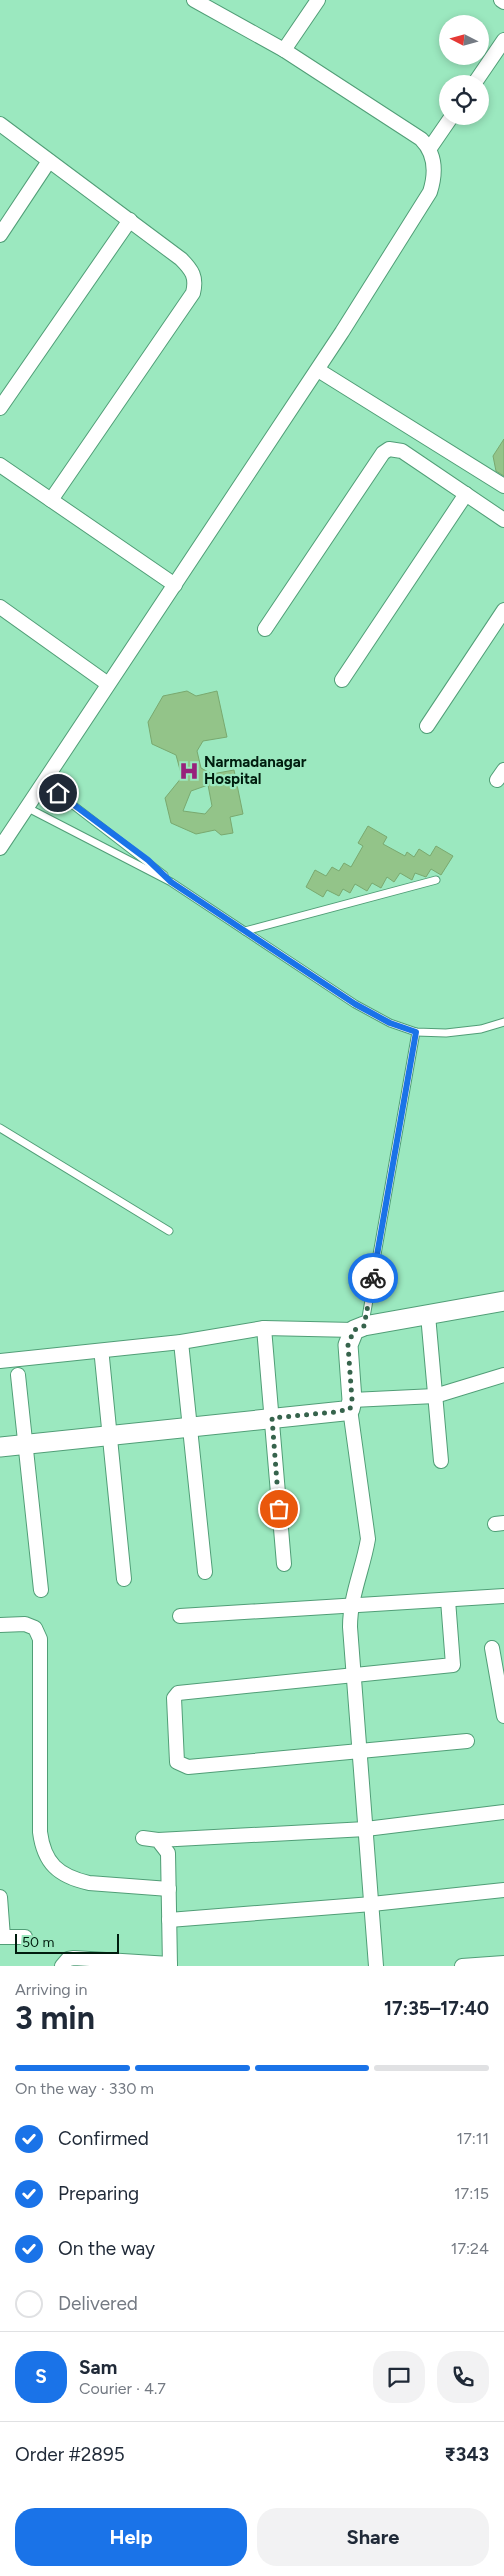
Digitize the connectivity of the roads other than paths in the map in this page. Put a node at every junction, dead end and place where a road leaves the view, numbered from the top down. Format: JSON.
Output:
{"nodes":[{"id":1,"x":194,"y":0,"type":"edge"},
{"id":2,"x":318,"y":0,"type":"edge"},
{"id":3,"x":504,"y":40,"type":"edge"},
{"id":4,"x":284,"y":50,"type":"junction"},
{"id":5,"x":480,"y":75,"type":"edge"},
{"id":6,"x":0,"y":124,"type":"edge"},
{"id":7,"x":446,"y":125,"type":"edge"},
{"id":8,"x":430,"y":148,"type":"junction"},
{"id":9,"x":49,"y":161,"type":"junction"},
{"id":10,"x":130,"y":220,"type":"junction"},
{"id":11,"x":0,"y":235,"type":"edge"},
{"id":12,"x":318,"y":370,"type":"junction"},
{"id":13,"x":0,"y":408,"type":"edge"},
{"id":14,"x":0,"y":464,"type":"edge"},
{"id":15,"x":504,"y":486,"type":"edge"},
{"id":16,"x":466,"y":494,"type":"junction"},
{"id":17,"x":51,"y":500,"type":"junction"},
{"id":18,"x":504,"y":520,"type":"edge"},
{"id":19,"x":174,"y":585,"type":"junction"},
{"id":20,"x":0,"y":607,"type":"edge"},
{"id":21,"x":504,"y":610,"type":"edge"},
{"id":22,"x":265,"y":629,"type":"dead end"},
{"id":23,"x":342,"y":680,"type":"dead end"},
{"id":24,"x":108,"y":684,"type":"junction"},
{"id":25,"x":426,"y":726,"type":"dead end"},
{"id":26,"x":43,"y":782,"type":"junction"},
{"id":27,"x":26,"y":807,"type":"junction"},
{"id":28,"x":0,"y":848,"type":"edge"},
{"id":29,"x":436,"y":880,"type":"dead end"},
{"id":30,"x":171,"y":882,"type":"junction"},
{"id":31,"x":245,"y":931,"type":"junction"},
{"id":32,"x":504,"y":1022,"type":"edge"},
{"id":33,"x":416,"y":1032,"type":"junction"},
{"id":34,"x":0,"y":1128,"type":"edge"},
{"id":35,"x":169,"y":1230,"type":"dead end"},
{"id":36,"x":504,"y":1301,"type":"edge"},
{"id":37,"x":428,"y":1315,"type":"junction"},
{"id":38,"x":264,"y":1328,"type":"junction"},
{"id":39,"x":359,"y":1328,"type":"junction"},
{"id":40,"x":181,"y":1342,"type":"junction"},
{"id":41,"x":102,"y":1358,"type":"dead end"},
{"id":42,"x":0,"y":1361,"type":"edge"},
{"id":43,"x":18,"y":1375,"type":"dead end"},
{"id":44,"x":504,"y":1375,"type":"edge"},
{"id":45,"x":435,"y":1396,"type":"junction"},
{"id":46,"x":351,"y":1404,"type":"junction"},
{"id":47,"x":272,"y":1418,"type":"junction"},
{"id":48,"x":190,"y":1427,"type":"junction"},
{"id":49,"x":110,"y":1435,"type":"junction"},
{"id":50,"x":26,"y":1444,"type":"junction"},
{"id":51,"x":0,"y":1447,"type":"edge"},
{"id":52,"x":441,"y":1461,"type":"dead end"},
{"id":53,"x":284,"y":1564,"type":"dead end"},
{"id":54,"x":205,"y":1572,"type":"dead end"},
{"id":55,"x":124,"y":1579,"type":"dead end"},
{"id":56,"x":41,"y":1590,"type":"dead end"},
{"id":57,"x":504,"y":1596,"type":"edge"},
{"id":58,"x":448,"y":1600,"type":"junction"},
{"id":59,"x":350,"y":1606,"type":"junction"},
{"id":60,"x":180,"y":1616,"type":"dead end"},
{"id":61,"x":0,"y":1625,"type":"edge"},
{"id":62,"x":492,"y":1648,"type":"dead end"},
{"id":63,"x":354,"y":1676,"type":"junction"},
{"id":64,"x":504,"y":1716,"type":"edge"},
{"id":65,"x":467,"y":1741,"type":"dead end"},
{"id":66,"x":359,"y":1750,"type":"junction"},
{"id":67,"x":504,"y":1812,"type":"edge"},
{"id":68,"x":366,"y":1829,"type":"junction"},
{"id":69,"x":143,"y":1838,"type":"dead end"},
{"id":70,"x":158,"y":1840,"type":"junction"},
{"id":71,"x":169,"y":1889,"type":"junction"},
{"id":72,"x":504,"y":1890,"type":"edge"},
{"id":73,"x":0,"y":1897,"type":"edge"},
{"id":74,"x":372,"y":1904,"type":"junction"},
{"id":75,"x":169,"y":1920,"type":"junction"},
{"id":76,"x":2,"y":1937,"type":"edge"},
{"id":77,"x":25,"y":1937,"type":"dead end"},
{"id":78,"x":504,"y":1963,"type":"edge"},
{"id":79,"x":170,"y":1965,"type":"edge"},
{"id":80,"x":62,"y":1966,"type":"edge"},
{"id":81,"x":376,"y":1966,"type":"edge"},
{"id":82,"x":462,"y":1966,"type":"edge"}],
"edges":[{"from":1,"to":4,"type":"street"},
{"from":2,"to":4,"type":"street"},
{"from":3,"to":5,"type":"street"},
{"from":4,"to":8,"type":"street"},
{"from":6,"to":9,"type":"street"},
{"from":7,"to":8,"type":"street"},
{"from":8,"to":12,"type":"street"},
{"from":9,"to":10,"type":"street"},
{"from":9,"to":11,"type":"street"},
{"from":10,"to":13,"type":"street"},
{"from":10,"to":17,"type":"street"},
{"from":12,"to":15,"type":"street"},
{"from":12,"to":19,"type":"street"},
{"from":14,"to":17,"type":"street"},
{"from":16,"to":18,"type":"street"},
{"from":16,"to":22,"type":"street"},
{"from":16,"to":23,"type":"street"},
{"from":17,"to":19,"type":"street"},
{"from":19,"to":24,"type":"street"},
{"from":20,"to":24,"type":"street"},
{"from":21,"to":25,"type":"street"},
{"from":24,"to":26,"type":"street"},
{"from":26,"to":27,"type":"street"},
{"from":26,"to":30,"type":"lane"},
{"from":27,"to":28,"type":"street"},
{"from":27,"to":30,"type":"lane"},
{"from":29,"to":31,"type":"lane"},
{"from":30,"to":31,"type":"lane"},
{"from":31,"to":33,"type":"lane"},
{"from":32,"to":33,"type":"lane"},
{"from":33,"to":39,"type":"lane"},
{"from":34,"to":35,"type":"lane"},
{"from":36,"to":37,"type":"main road"},
{"from":37,"to":39,"type":"main road"},
{"from":37,"to":45,"type":"street"},
{"from":38,"to":39,"type":"street"},
{"from":38,"to":40,"type":"street"},
{"from":38,"to":47,"type":"street"},
{"from":39,"to":46,"type":"main road"},
{"from":40,"to":42,"type":"street"},
{"from":40,"to":48,"type":"street"},
{"from":41,"to":49,"type":"street"},
{"from":43,"to":50,"type":"street"},
{"from":44,"to":45,"type":"street"},
{"from":45,"to":46,"type":"street"},
{"from":45,"to":52,"type":"street"},
{"from":46,"to":47,"type":"main road"},
{"from":46,"to":59,"type":"street"},
{"from":47,"to":48,"type":"main road"},
{"from":47,"to":53,"type":"street"},
{"from":48,"to":49,"type":"main road"},
{"from":48,"to":54,"type":"street"},
{"from":49,"to":50,"type":"main road"},
{"from":49,"to":55,"type":"street"},
{"from":50,"to":51,"type":"main road"},
{"from":50,"to":56,"type":"street"},
{"from":57,"to":58,"type":"street"},
{"from":58,"to":59,"type":"street"},
{"from":58,"to":63,"type":"street"},
{"from":59,"to":60,"type":"street"},
{"from":59,"to":63,"type":"street"},
{"from":61,"to":71,"type":"street"},
{"from":62,"to":64,"type":"street"},
{"from":63,"to":66,"type":"street"},
{"from":63,"to":66,"type":"street"},
{"from":65,"to":66,"type":"street"},
{"from":66,"to":68,"type":"street"},
{"from":67,"to":68,"type":"street"},
{"from":68,"to":70,"type":"street"},
{"from":68,"to":74,"type":"street"},
{"from":69,"to":70,"type":"street"},
{"from":70,"to":71,"type":"street"},
{"from":71,"to":75,"type":"street"},
{"from":72,"to":74,"type":"street"},
{"from":73,"to":76,"type":"street"},
{"from":74,"to":75,"type":"street"},
{"from":74,"to":81,"type":"street"},
{"from":75,"to":79,"type":"street"},
{"from":76,"to":77,"type":"street"},
{"from":78,"to":82,"type":"street"},
{"from":79,"to":80,"type":"street"}]}
